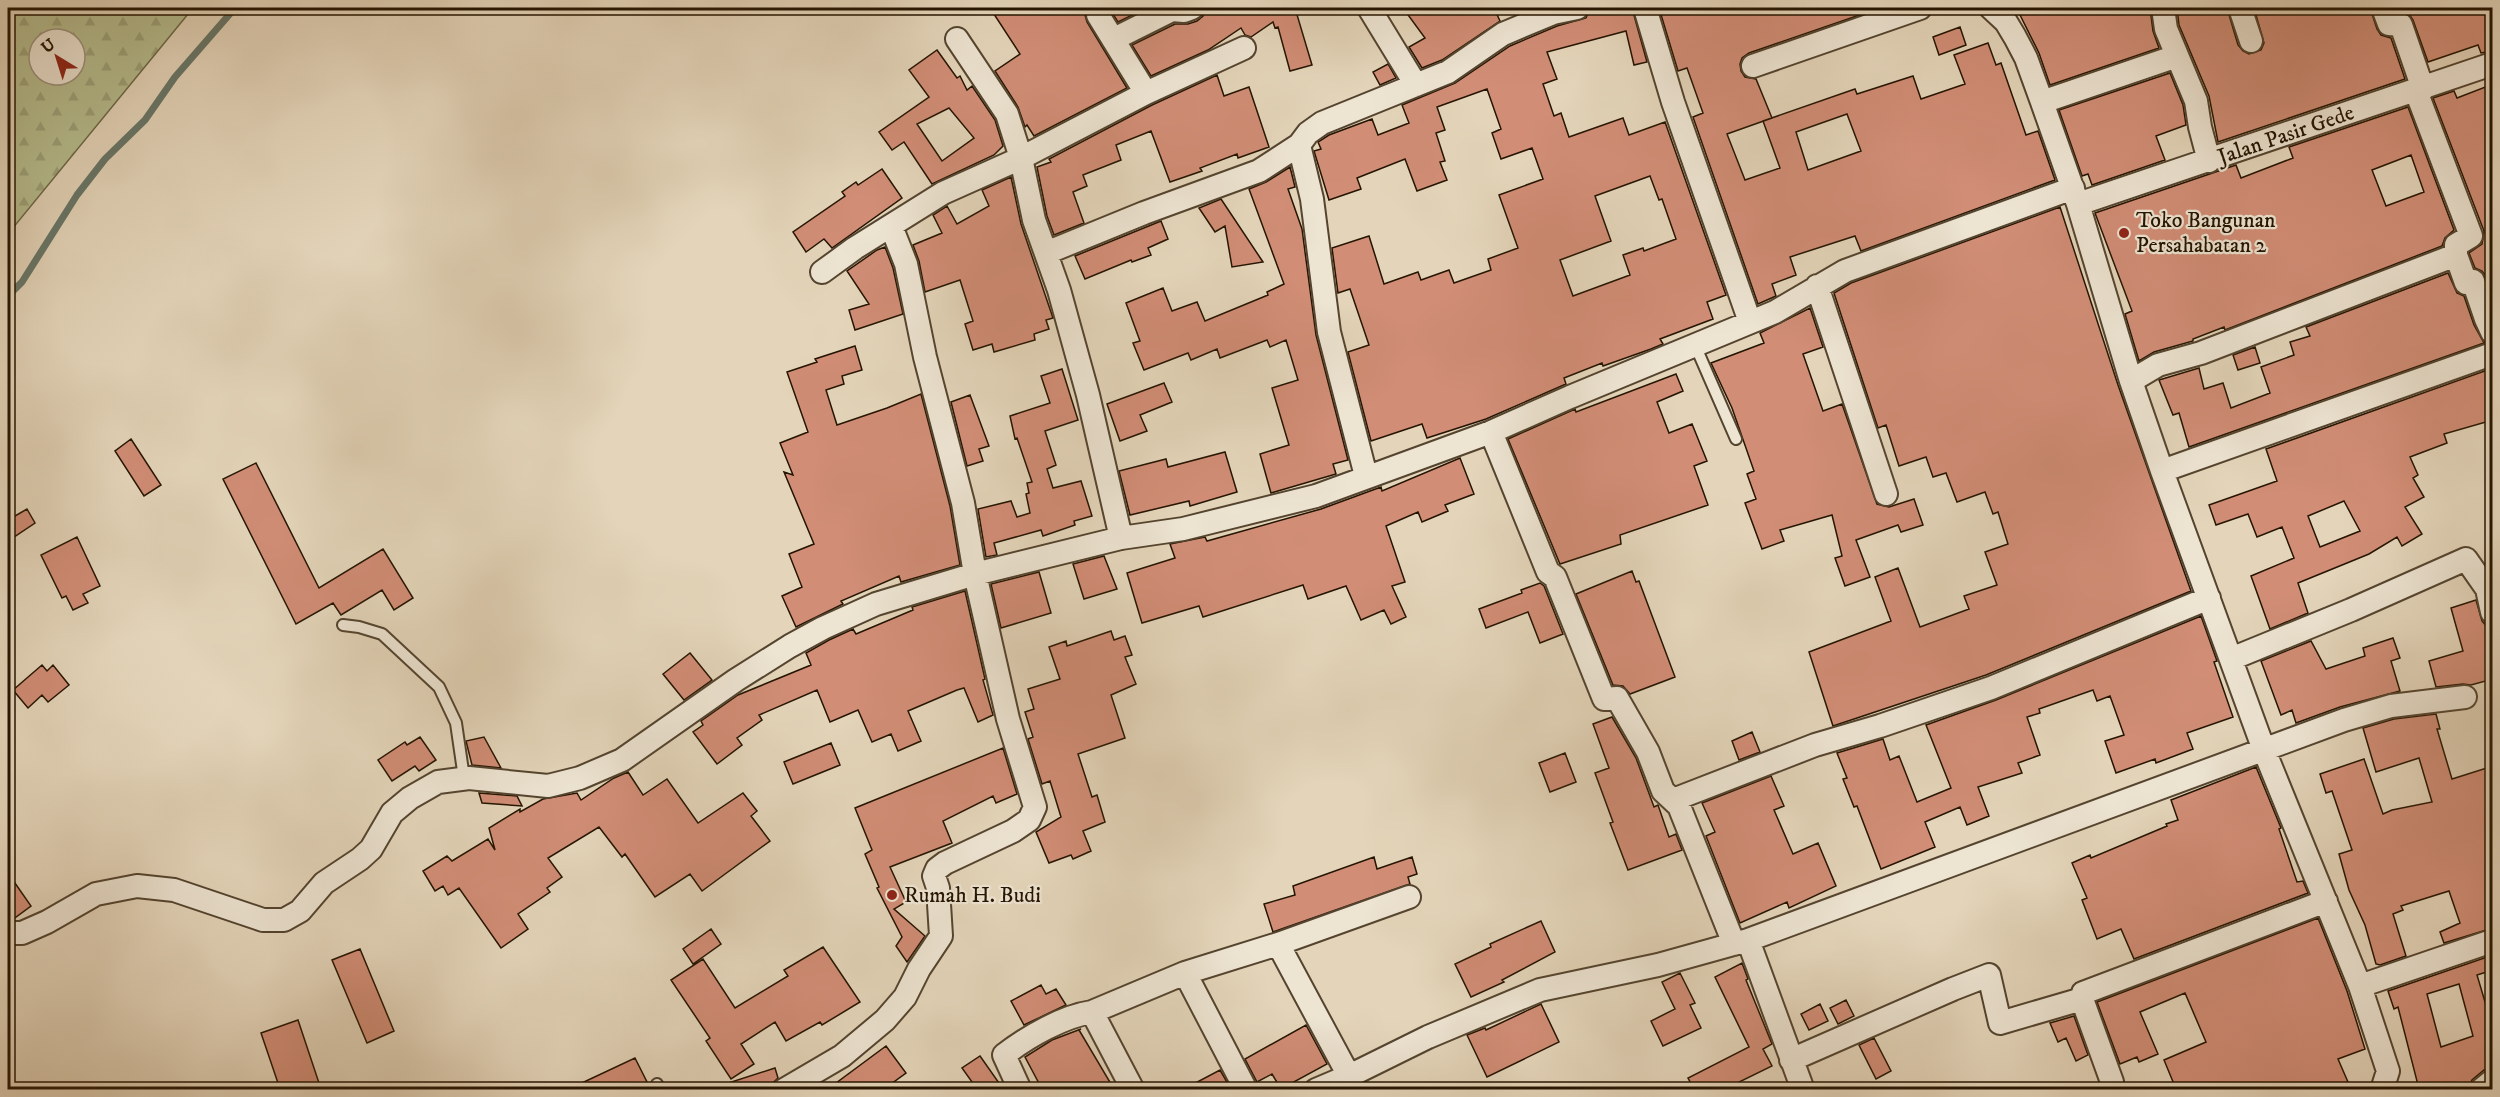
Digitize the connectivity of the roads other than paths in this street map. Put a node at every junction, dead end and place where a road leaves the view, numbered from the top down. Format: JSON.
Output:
{"nodes":[{"id":1,"x":1192,"y":8,"type":"edge"},
{"id":2,"x":1369,"y":8,"type":"edge"},
{"id":3,"x":1577,"y":8,"type":"edge"},
{"id":4,"x":1645,"y":8,"type":"edge"},
{"id":5,"x":1920,"y":8,"type":"edge"},
{"id":6,"x":1991,"y":8,"type":"edge"},
{"id":7,"x":2163,"y":8,"type":"edge"},
{"id":8,"x":2240,"y":8,"type":"edge"},
{"id":9,"x":2383,"y":8,"type":"edge"},
{"id":10,"x":1098,"y":15,"type":"dead end"},
{"id":11,"x":957,"y":39,"type":"dead end"},
{"id":12,"x":1114,"y":39,"type":"junction"},
{"id":13,"x":2252,"y":41,"type":"dead end"},
{"id":14,"x":1244,"y":48,"type":"dead end"},
{"id":15,"x":2177,"y":56,"type":"junction"},
{"id":16,"x":2493,"y":64,"type":"edge"},
{"id":17,"x":1752,"y":66,"type":"dead end"},
{"id":18,"x":1416,"y":85,"type":"junction"},
{"id":19,"x":2419,"y":90,"type":"junction"},
{"id":20,"x":1146,"y":93,"type":"junction"},
{"id":21,"x":2042,"y":102,"type":"junction"},
{"id":22,"x":1299,"y":145,"type":"junction"},
{"id":23,"x":1021,"y":158,"type":"junction"},
{"id":24,"x":2209,"y":161,"type":"junction"},
{"id":25,"x":2075,"y":196,"type":"junction"},
{"id":26,"x":891,"y":226,"type":"junction"},
{"id":27,"x":1046,"y":253,"type":"junction"},
{"id":28,"x":2456,"y":255,"type":"junction"},
{"id":29,"x":822,"y":272,"type":"dead end"},
{"id":30,"x":2483,"y":277,"type":"edge"},
{"id":31,"x":1817,"y":286,"type":"junction"},
{"id":32,"x":1750,"y":322,"type":"junction"},
{"id":33,"x":2493,"y":332,"type":"edge"},
{"id":34,"x":1695,"y":345,"type":"junction"},
{"id":35,"x":2493,"y":354,"type":"edge"},
{"id":36,"x":2131,"y":381,"type":"junction"},
{"id":37,"x":1491,"y":432,"type":"junction"},
{"id":38,"x":1736,"y":439,"type":"dead end"},
{"id":39,"x":2162,"y":471,"type":"junction"},
{"id":40,"x":1366,"y":476,"type":"junction"},
{"id":41,"x":1886,"y":494,"type":"dead end"},
{"id":42,"x":1122,"y":538,"type":"junction"},
{"id":43,"x":975,"y":574,"type":"junction"},
{"id":44,"x":2490,"y":589,"type":"edge"},
{"id":45,"x":2209,"y":598,"type":"junction"},
{"id":46,"x":2493,"y":612,"type":"edge"},
{"id":47,"x":343,"y":625,"type":"dead end"},
{"id":48,"x":2231,"y":659,"type":"junction"},
{"id":49,"x":2465,"y":697,"type":"dead end"},
{"id":50,"x":2264,"y":750,"type":"junction"},
{"id":51,"x":464,"y":778,"type":"junction"},
{"id":52,"x":1673,"y":800,"type":"junction"},
{"id":53,"x":1409,"y":897,"type":"dead end"},
{"id":54,"x":2326,"y":901,"type":"junction"},
{"id":55,"x":8,"y":933,"type":"edge"},
{"id":56,"x":2493,"y":941,"type":"edge"},
{"id":57,"x":1741,"y":942,"type":"junction"},
{"id":58,"x":1278,"y":944,"type":"junction"},
{"id":59,"x":1185,"y":973,"type":"junction"},
{"id":60,"x":2360,"y":986,"type":"junction"},
{"id":61,"x":2082,"y":999,"type":"junction"},
{"id":62,"x":1092,"y":1012,"type":"junction"},
{"id":63,"x":1791,"y":1060,"type":"junction"},
{"id":64,"x":1349,"y":1076,"type":"junction"},
{"id":65,"x":2493,"y":1081,"type":"edge"},
{"id":66,"x":2112,"y":1082,"type":"dead end"},
{"id":67,"x":2388,"y":1083,"type":"edge"},
{"id":68,"x":784,"y":1089,"type":"edge"},
{"id":69,"x":1020,"y":1089,"type":"edge"},
{"id":70,"x":1132,"y":1089,"type":"edge"},
{"id":71,"x":1246,"y":1089,"type":"edge"},
{"id":72,"x":1316,"y":1089,"type":"edge"},
{"id":73,"x":1803,"y":1089,"type":"edge"},
{"id":74,"x":2481,"y":1089,"type":"edge"}],
"edges":[{"from":1,"to":12,"type":"street"},
{"from":2,"to":18,"type":"street"},
{"from":3,"to":18,"type":"street"},
{"from":4,"to":32,"type":"street"},
{"from":5,"to":17,"type":"street"},
{"from":6,"to":21,"type":"street"},
{"from":7,"to":15,"type":"street"},
{"from":8,"to":13,"type":"street"},
{"from":9,"to":19,"type":"street"},
{"from":10,"to":12,"type":"street"},
{"from":11,"to":23,"type":"street"},
{"from":12,"to":20,"type":"street"},
{"from":14,"to":20,"type":"street"},
{"from":15,"to":21,"type":"street"},
{"from":15,"to":24,"type":"street"},
{"from":16,"to":19,"type":"street","name":"Jalan Pasir Gede"},
{"from":18,"to":22,"type":"street"},
{"from":19,"to":24,"type":"street","name":"Jalan Pasir Gede"},
{"from":19,"to":28,"type":"street"},
{"from":20,"to":23,"type":"street"},
{"from":21,"to":25,"type":"street"},
{"from":22,"to":27,"type":"street"},
{"from":22,"to":40,"type":"street"},
{"from":23,"to":26,"type":"street"},
{"from":23,"to":27,"type":"street"},
{"from":24,"to":25,"type":"street","name":"Jalan Pasir Gede"},
{"from":25,"to":31,"type":"street","name":"Jalan Pasir Gede"},
{"from":25,"to":36,"type":"street"},
{"from":26,"to":29,"type":"street"},
{"from":26,"to":43,"type":"street"},
{"from":27,"to":42,"type":"street"},
{"from":28,"to":30,"type":"street"},
{"from":28,"to":36,"type":"street"},
{"from":30,"to":33,"type":"street"},
{"from":31,"to":32,"type":"street","name":"Jalan Pasir Gede"},
{"from":31,"to":41,"type":"street"},
{"from":32,"to":34,"type":"street","name":"Jalan Pasir Gede"},
{"from":34,"to":37,"type":"street","name":"Jalan Pasir Gede"},
{"from":34,"to":38,"type":"lane"},
{"from":35,"to":39,"type":"street"},
{"from":36,"to":39,"type":"street"},
{"from":37,"to":40,"type":"street","name":"Jalan Pasir Gede"},
{"from":37,"to":52,"type":"street"},
{"from":39,"to":45,"type":"street"},
{"from":40,"to":42,"type":"street","name":"Jalan Pasir Gede"},
{"from":42,"to":43,"type":"street","name":"Jalan Pasir Gede"},
{"from":43,"to":51,"type":"street","name":"Jalan Pasir Gede"},
{"from":43,"to":68,"type":"street"},
{"from":44,"to":46,"type":"street"},
{"from":44,"to":48,"type":"street"},
{"from":45,"to":48,"type":"street"},
{"from":45,"to":52,"type":"street"},
{"from":47,"to":51,"type":"lane"},
{"from":48,"to":50,"type":"street"},
{"from":49,"to":50,"type":"street"},
{"from":50,"to":54,"type":"street"},
{"from":50,"to":57,"type":"street"},
{"from":51,"to":55,"type":"street","name":"Jalan Pasir Gede"},
{"from":52,"to":57,"type":"street"},
{"from":53,"to":58,"type":"street"},
{"from":54,"to":60,"type":"street"},
{"from":54,"to":61,"type":"street"},
{"from":56,"to":60,"type":"street"},
{"from":57,"to":63,"type":"street"},
{"from":57,"to":64,"type":"street"},
{"from":58,"to":59,"type":"street"},
{"from":58,"to":64,"type":"street"},
{"from":59,"to":62,"type":"street"},
{"from":59,"to":71,"type":"street"},
{"from":60,"to":67,"type":"street"},
{"from":61,"to":63,"type":"street"},
{"from":61,"to":66,"type":"street"},
{"from":62,"to":69,"type":"street"},
{"from":62,"to":70,"type":"street"},
{"from":63,"to":73,"type":"street"},
{"from":64,"to":72,"type":"street"},
{"from":65,"to":74,"type":"street"}]}
